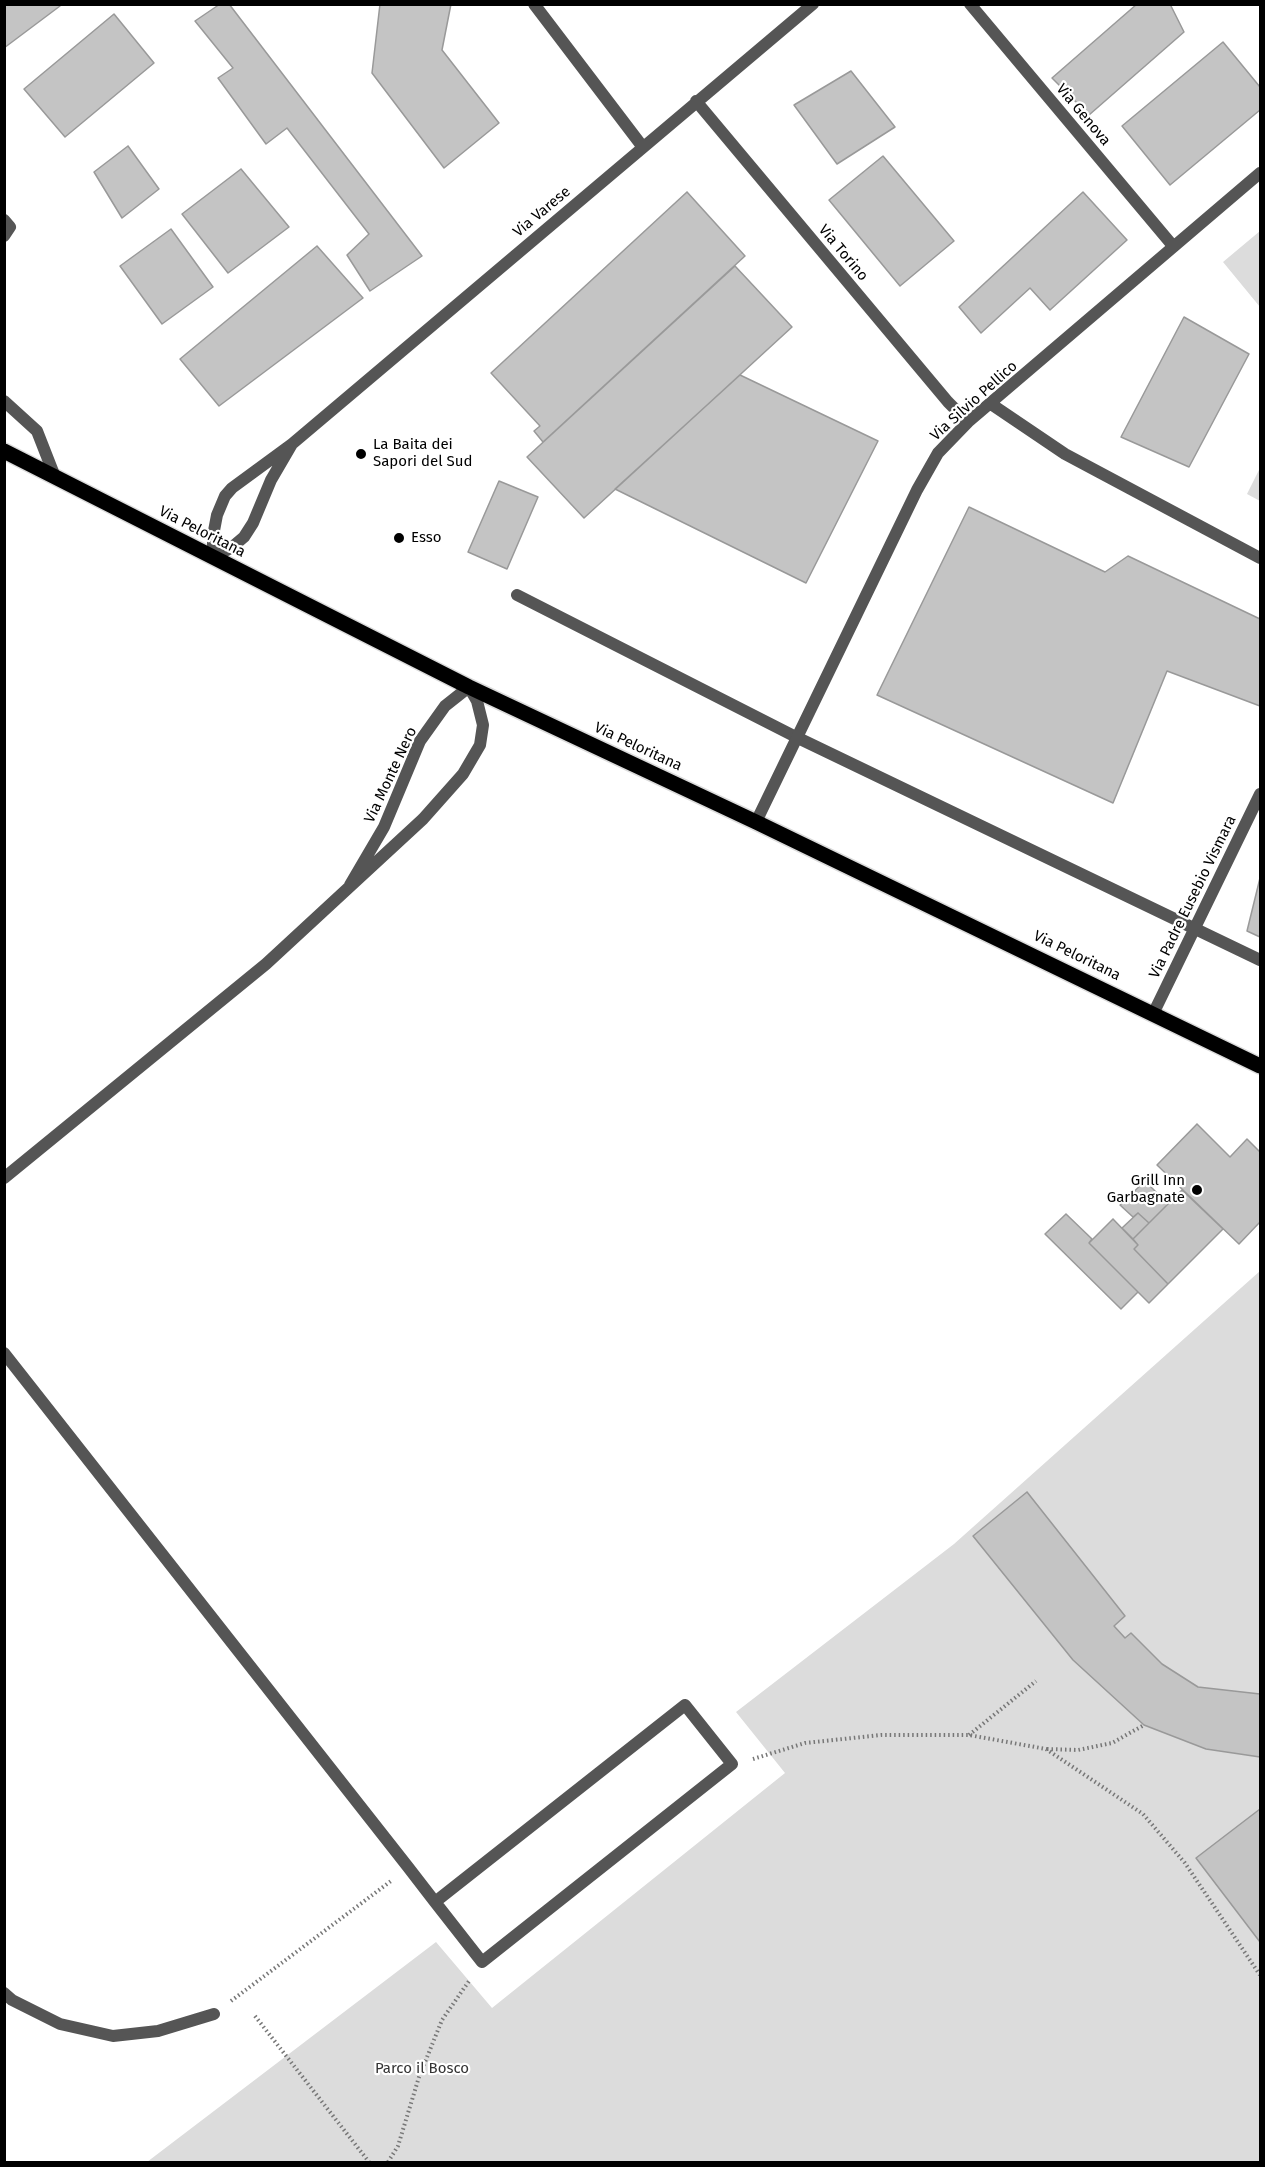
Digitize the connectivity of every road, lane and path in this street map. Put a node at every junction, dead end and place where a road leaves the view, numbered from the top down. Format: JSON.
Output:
{"nodes":[{"id":1,"x":534,"y":4,"type":"edge"},
{"id":2,"x":813,"y":4,"type":"edge"},
{"id":3,"x":970,"y":4,"type":"edge"},
{"id":4,"x":696,"y":101,"type":"junction"},
{"id":5,"x":642,"y":146,"type":"junction"},
{"id":6,"x":1260,"y":173,"type":"edge"},
{"id":7,"x":4,"y":220,"type":"edge"},
{"id":8,"x":4,"y":236,"type":"edge"},
{"id":9,"x":1173,"y":246,"type":"junction"},
{"id":10,"x":4,"y":401,"type":"edge"},
{"id":11,"x":991,"y":404,"type":"junction"},
{"id":12,"x":968,"y":422,"type":"junction"},
{"id":13,"x":292,"y":444,"type":"junction"},
{"id":14,"x":4,"y":451,"type":"edge"},
{"id":15,"x":55,"y":477,"type":"junction"},
{"id":16,"x":213,"y":557,"type":"junction"},
{"id":17,"x":1260,"y":558,"type":"edge"},
{"id":18,"x":516,"y":595,"type":"dead end"},
{"id":19,"x":469,"y":687,"type":"junction"},
{"id":20,"x":796,"y":736,"type":"junction"},
{"id":21,"x":1260,"y":795,"type":"edge"},
{"id":22,"x":756,"y":822,"type":"junction"},
{"id":23,"x":350,"y":885,"type":"junction"},
{"id":24,"x":1194,"y":928,"type":"junction"},
{"id":25,"x":1260,"y":960,"type":"edge"},
{"id":26,"x":1154,"y":1012,"type":"junction"},
{"id":27,"x":1260,"y":1066,"type":"edge"},
{"id":28,"x":4,"y":1178,"type":"edge"},
{"id":29,"x":4,"y":1353,"type":"edge"},
{"id":30,"x":1036,"y":1681,"type":"dead end"},
{"id":31,"x":1143,"y":1725,"type":"dead end"},
{"id":32,"x":969,"y":1735,"type":"junction"},
{"id":33,"x":1046,"y":1749,"type":"junction"},
{"id":34,"x":732,"y":1764,"type":"junction"},
{"id":35,"x":408,"y":1867,"type":"junction"},
{"id":36,"x":435,"y":1902,"type":"junction"},
{"id":37,"x":482,"y":1962,"type":"junction"},
{"id":38,"x":1260,"y":1975,"type":"edge"},
{"id":39,"x":4,"y":1993,"type":"edge"},
{"id":40,"x":214,"y":2014,"type":"joint"},
{"id":41,"x":255,"y":2016,"type":"dead end"},
{"id":42,"x":369,"y":2163,"type":"edge"},
{"id":43,"x":388,"y":2163,"type":"edge"}],
"edges":[{"from":1,"to":5,"type":"street"},
{"from":2,"to":4,"type":"street","name":"Via Varese"},
{"from":3,"to":9,"type":"street","name":"Via Genova"},
{"from":4,"to":5,"type":"street","name":"Via Varese"},
{"from":4,"to":12,"type":"street","name":"Via Torino"},
{"from":5,"to":13,"type":"street","name":"Via Varese"},
{"from":6,"to":9,"type":"street","name":"Via Silvio Pellico"},
{"from":7,"to":8,"type":"street"},
{"from":9,"to":11,"type":"street","name":"Via Silvio Pellico"},
{"from":10,"to":15,"type":"street"},
{"from":11,"to":12,"type":"street","name":"Via Silvio Pellico"},
{"from":11,"to":17,"type":"street"},
{"from":12,"to":20,"type":"street","name":"Via Silvio Pellico"},
{"from":13,"to":16,"type":"street"},
{"from":13,"to":16,"type":"street"},
{"from":14,"to":15,"type":"main road","name":"Via Peloritana"},
{"from":15,"to":16,"type":"main road","name":"Via Peloritana"},
{"from":16,"to":19,"type":"main road","name":"Via Peloritana"},
{"from":18,"to":20,"type":"street"},
{"from":19,"to":22,"type":"main road","name":"Via Peloritana"},
{"from":19,"to":23,"type":"street","name":"Via Monte Nero"},
{"from":19,"to":23,"type":"street","name":"Via Monte Nero"},
{"from":20,"to":22,"type":"street","name":"Via Silvio Pellico"},
{"from":20,"to":24,"type":"street"},
{"from":21,"to":24,"type":"street","name":"Via Padre Eusebio Vismara"},
{"from":22,"to":26,"type":"main road","name":"Via Peloritana"},
{"from":23,"to":28,"type":"street","name":"Via Monte Nero"},
{"from":24,"to":25,"type":"street"},
{"from":24,"to":26,"type":"street","name":"Via Padre Eusebio Vismara"},
{"from":26,"to":27,"type":"main road","name":"Via Peloritana"},
{"from":29,"to":35,"type":"street"},
{"from":30,"to":32,"type":"path"},
{"from":31,"to":33,"type":"path"},
{"from":32,"to":33,"type":"path"},
{"from":32,"to":34,"type":"path"},
{"from":33,"to":38,"type":"path"},
{"from":34,"to":36,"type":"street"},
{"from":34,"to":37,"type":"street"},
{"from":35,"to":36,"type":"street"},
{"from":35,"to":40,"type":"path"},
{"from":36,"to":37,"type":"street"},
{"from":37,"to":43,"type":"path"},
{"from":39,"to":40,"type":"street"},
{"from":41,"to":42,"type":"path"}]}
